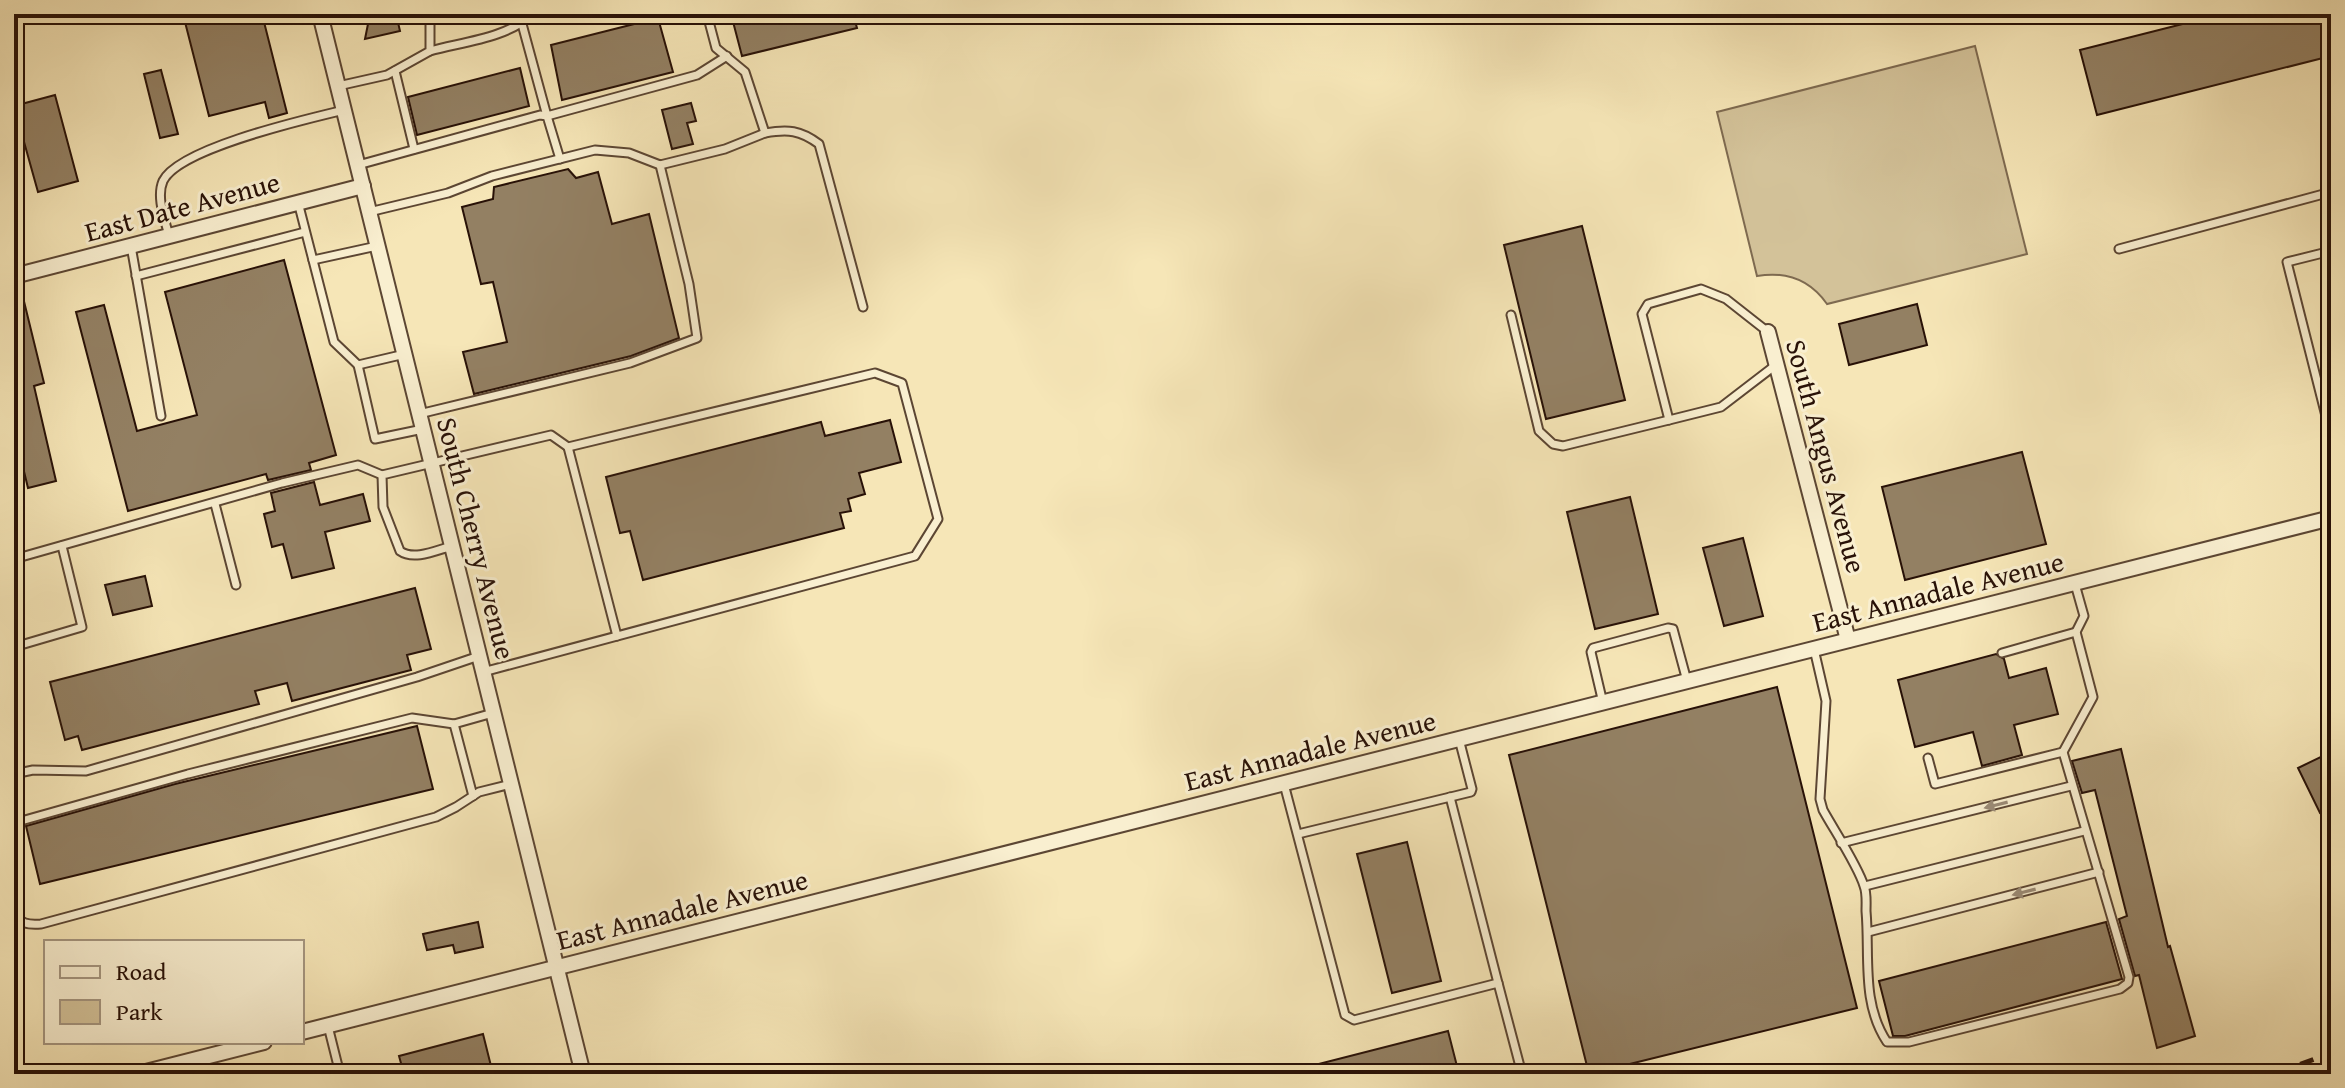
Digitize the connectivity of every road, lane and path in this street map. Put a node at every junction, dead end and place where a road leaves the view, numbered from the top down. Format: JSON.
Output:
{"nodes":[{"id":1,"x":320,"y":14,"type":"edge"},
{"id":2,"x":430,"y":14,"type":"edge"},
{"id":3,"x":532,"y":14,"type":"edge"},
{"id":4,"x":707,"y":14,"type":"edge"},
{"id":5,"x":522,"y":24,"type":"junction"},
{"id":6,"x":430,"y":51,"type":"junction"},
{"id":7,"x":727,"y":56,"type":"junction"},
{"id":8,"x":395,"y":71,"type":"junction"},
{"id":9,"x":338,"y":86,"type":"junction"},
{"id":10,"x":344,"y":110,"type":"junction"},
{"id":11,"x":547,"y":116,"type":"junction"},
{"id":12,"x":765,"y":133,"type":"junction"},
{"id":13,"x":414,"y":149,"type":"junction"},
{"id":14,"x":560,"y":159,"type":"junction"},
{"id":15,"x":358,"y":165,"type":"junction"},
{"id":16,"x":660,"y":165,"type":"junction"},
{"id":17,"x":363,"y":186,"type":"junction"},
{"id":18,"x":2331,"y":192,"type":"edge"},
{"id":19,"x":298,"y":202,"type":"junction"},
{"id":20,"x":369,"y":212,"type":"junction"},
{"id":21,"x":305,"y":232,"type":"junction"},
{"id":22,"x":169,"y":236,"type":"junction"},
{"id":23,"x":131,"y":246,"type":"junction"},
{"id":24,"x":378,"y":246,"type":"junction"},
{"id":25,"x":2119,"y":249,"type":"dead end"},
{"id":26,"x":2331,"y":251,"type":"edge"},
{"id":27,"x":313,"y":260,"type":"junction"},
{"id":28,"x":14,"y":276,"type":"edge"},
{"id":29,"x":136,"y":276,"type":"junction"},
{"id":30,"x":863,"y":307,"type":"dead end"},
{"id":31,"x":1511,"y":315,"type":"dead end"},
{"id":32,"x":1768,"y":332,"type":"joint"},
{"id":33,"x":405,"y":354,"type":"junction"},
{"id":34,"x":1777,"y":364,"type":"junction"},
{"id":35,"x":358,"y":365,"type":"junction"},
{"id":36,"x":419,"y":414,"type":"junction"},
{"id":37,"x":161,"y":416,"type":"dead end"},
{"id":38,"x":1669,"y":420,"type":"junction"},
{"id":39,"x":423,"y":429,"type":"junction"},
{"id":40,"x":2331,"y":436,"type":"edge"},
{"id":41,"x":568,"y":447,"type":"junction"},
{"id":42,"x":431,"y":463,"type":"junction"},
{"id":43,"x":382,"y":475,"type":"junction"},
{"id":44,"x":215,"y":504,"type":"junction"},
{"id":45,"x":2331,"y":518,"type":"edge"},
{"id":46,"x":62,"y":546,"type":"junction"},
{"id":47,"x":452,"y":546,"type":"junction"},
{"id":48,"x":14,"y":559,"type":"edge"},
{"id":49,"x":2074,"y":583,"type":"junction"},
{"id":50,"x":236,"y":585,"type":"dead end"},
{"id":51,"x":2076,"y":632,"type":"junction"},
{"id":52,"x":617,"y":636,"type":"junction"},
{"id":53,"x":1848,"y":640,"type":"junction"},
{"id":54,"x":14,"y":647,"type":"edge"},
{"id":55,"x":1814,"y":649,"type":"junction"},
{"id":56,"x":2002,"y":653,"type":"dead end"},
{"id":57,"x":479,"y":656,"type":"junction"},
{"id":58,"x":483,"y":672,"type":"junction"},
{"id":59,"x":1687,"y":681,"type":"junction"},
{"id":60,"x":1603,"y":703,"type":"junction"},
{"id":61,"x":493,"y":713,"type":"junction"},
{"id":62,"x":454,"y":724,"type":"junction"},
{"id":63,"x":1459,"y":739,"type":"junction"},
{"id":64,"x":2063,"y":752,"type":"junction"},
{"id":65,"x":1928,"y":758,"type":"dead end"},
{"id":66,"x":14,"y":774,"type":"edge"},
{"id":67,"x":511,"y":784,"type":"junction"},
{"id":68,"x":1284,"y":784,"type":"junction"},
{"id":69,"x":2071,"y":786,"type":"junction"},
{"id":70,"x":473,"y":796,"type":"junction"},
{"id":71,"x":1450,"y":797,"type":"junction"},
{"id":72,"x":14,"y":823,"type":"edge"},
{"id":73,"x":2084,"y":831,"type":"junction"},
{"id":74,"x":1298,"y":834,"type":"junction"},
{"id":75,"x":1841,"y":843,"type":"junction"},
{"id":76,"x":2099,"y":872,"type":"junction"},
{"id":77,"x":1865,"y":886,"type":"junction"},
{"id":78,"x":14,"y":912,"type":"edge"},
{"id":79,"x":1868,"y":932,"type":"junction"},
{"id":80,"x":557,"y":968,"type":"junction"},
{"id":81,"x":1498,"y":983,"type":"junction"},
{"id":82,"x":328,"y":1026,"type":"junction"},
{"id":83,"x":304,"y":1032,"type":"edge"},
{"id":84,"x":258,"y":1044,"type":"edge"},
{"id":85,"x":187,"y":1068,"type":"edge"},
{"id":86,"x":583,"y":1072,"type":"edge"},
{"id":87,"x":138,"y":1074,"type":"edge"},
{"id":88,"x":340,"y":1074,"type":"edge"},
{"id":89,"x":566,"y":1074,"type":"edge"},
{"id":90,"x":1522,"y":1074,"type":"edge"}],
"edges":[{"from":1,"to":9,"type":"street","name":"South Cherry Avenue"},
{"from":2,"to":6,"type":"lane"},
{"from":3,"to":5,"type":"lane"},
{"from":4,"to":7,"type":"lane"},
{"from":5,"to":6,"type":"lane"},
{"from":5,"to":11,"type":"lane"},
{"from":6,"to":8,"type":"lane"},
{"from":7,"to":11,"type":"lane"},
{"from":7,"to":12,"type":"lane"},
{"from":8,"to":9,"type":"lane"},
{"from":8,"to":13,"type":"lane"},
{"from":9,"to":10,"type":"street","name":"South Cherry Avenue"},
{"from":10,"to":15,"type":"street","name":"South Cherry Avenue"},
{"from":10,"to":22,"type":"lane"},
{"from":11,"to":13,"type":"lane"},
{"from":11,"to":14,"type":"lane"},
{"from":12,"to":16,"type":"lane"},
{"from":12,"to":30,"type":"lane"},
{"from":13,"to":15,"type":"lane"},
{"from":14,"to":16,"type":"lane"},
{"from":14,"to":20,"type":"lane"},
{"from":15,"to":17,"type":"street","name":"South Cherry Avenue"},
{"from":16,"to":36,"type":"lane"},
{"from":17,"to":19,"type":"street","name":"East Date Avenue"},
{"from":17,"to":20,"type":"street","name":"South Cherry Avenue"},
{"from":18,"to":25,"type":"lane"},
{"from":19,"to":21,"type":"lane"},
{"from":19,"to":22,"type":"street","name":"East Date Avenue"},
{"from":20,"to":24,"type":"street","name":"South Cherry Avenue"},
{"from":21,"to":27,"type":"lane"},
{"from":21,"to":29,"type":"lane"},
{"from":22,"to":23,"type":"street","name":"East Date Avenue"},
{"from":23,"to":28,"type":"street","name":"East Date Avenue"},
{"from":23,"to":29,"type":"lane"},
{"from":24,"to":27,"type":"lane"},
{"from":24,"to":33,"type":"street","name":"South Cherry Avenue"},
{"from":26,"to":40,"type":"lane"},
{"from":27,"to":35,"type":"lane"},
{"from":29,"to":37,"type":"lane"},
{"from":31,"to":38,"type":"lane"},
{"from":32,"to":34,"type":"street","name":"South Angus Avenue"},
{"from":32,"to":38,"type":"lane"},
{"from":33,"to":35,"type":"lane"},
{"from":33,"to":36,"type":"street","name":"South Cherry Avenue"},
{"from":34,"to":38,"type":"lane"},
{"from":34,"to":53,"type":"street","name":"South Angus Avenue"},
{"from":35,"to":39,"type":"lane"},
{"from":36,"to":39,"type":"street","name":"South Cherry Avenue"},
{"from":39,"to":42,"type":"street","name":"South Cherry Avenue"},
{"from":41,"to":42,"type":"lane"},
{"from":41,"to":52,"type":"lane"},
{"from":41,"to":52,"type":"lane"},
{"from":42,"to":43,"type":"lane"},
{"from":42,"to":47,"type":"street","name":"South Cherry Avenue"},
{"from":43,"to":44,"type":"lane"},
{"from":43,"to":47,"type":"lane"},
{"from":44,"to":46,"type":"lane"},
{"from":44,"to":50,"type":"lane"},
{"from":45,"to":49,"type":"street","name":"East Annadale Avenue"},
{"from":46,"to":48,"type":"lane"},
{"from":46,"to":54,"type":"lane"},
{"from":47,"to":57,"type":"street","name":"South Cherry Avenue"},
{"from":49,"to":51,"type":"lane"},
{"from":49,"to":53,"type":"street","name":"East Annadale Avenue"},
{"from":51,"to":56,"type":"lane"},
{"from":51,"to":64,"type":"lane"},
{"from":52,"to":58,"type":"lane"},
{"from":53,"to":55,"type":"street","name":"East Annadale Avenue"},
{"from":55,"to":59,"type":"street","name":"East Annadale Avenue"},
{"from":55,"to":75,"type":"lane"},
{"from":57,"to":58,"type":"street","name":"South Cherry Avenue"},
{"from":57,"to":66,"type":"lane"},
{"from":58,"to":61,"type":"street","name":"South Cherry Avenue"},
{"from":59,"to":60,"type":"street","name":"East Annadale Avenue"},
{"from":59,"to":60,"type":"lane"},
{"from":60,"to":63,"type":"street","name":"East Annadale Avenue"},
{"from":61,"to":62,"type":"lane"},
{"from":61,"to":67,"type":"street","name":"South Cherry Avenue"},
{"from":62,"to":70,"type":"lane"},
{"from":62,"to":72,"type":"lane"},
{"from":63,"to":68,"type":"street","name":"East Annadale Avenue"},
{"from":63,"to":71,"type":"lane"},
{"from":64,"to":65,"type":"lane"},
{"from":64,"to":69,"type":"lane"},
{"from":67,"to":70,"type":"lane"},
{"from":67,"to":80,"type":"street","name":"South Cherry Avenue"},
{"from":68,"to":74,"type":"lane"},
{"from":68,"to":80,"type":"street","name":"East Annadale Avenue"},
{"from":69,"to":73,"type":"lane"},
{"from":69,"to":75,"type":"lane","one_way":true},
{"from":70,"to":78,"type":"lane"},
{"from":71,"to":74,"type":"lane"},
{"from":71,"to":81,"type":"lane"},
{"from":73,"to":76,"type":"lane"},
{"from":73,"to":77,"type":"lane"},
{"from":74,"to":81,"type":"lane"},
{"from":75,"to":77,"type":"lane"},
{"from":76,"to":79,"type":"lane","one_way":true},
{"from":76,"to":79,"type":"lane"},
{"from":77,"to":79,"type":"lane"},
{"from":80,"to":82,"type":"street","name":"East Annadale Avenue"},
{"from":80,"to":86,"type":"street","name":"South Cherry Avenue"},
{"from":81,"to":90,"type":"lane"},
{"from":82,"to":83,"type":"street","name":"East Annadale Avenue"},
{"from":82,"to":88,"type":"lane"},
{"from":84,"to":85,"type":"street"},
{"from":85,"to":87,"type":"street"},
{"from":86,"to":89,"type":"lane"}]}
